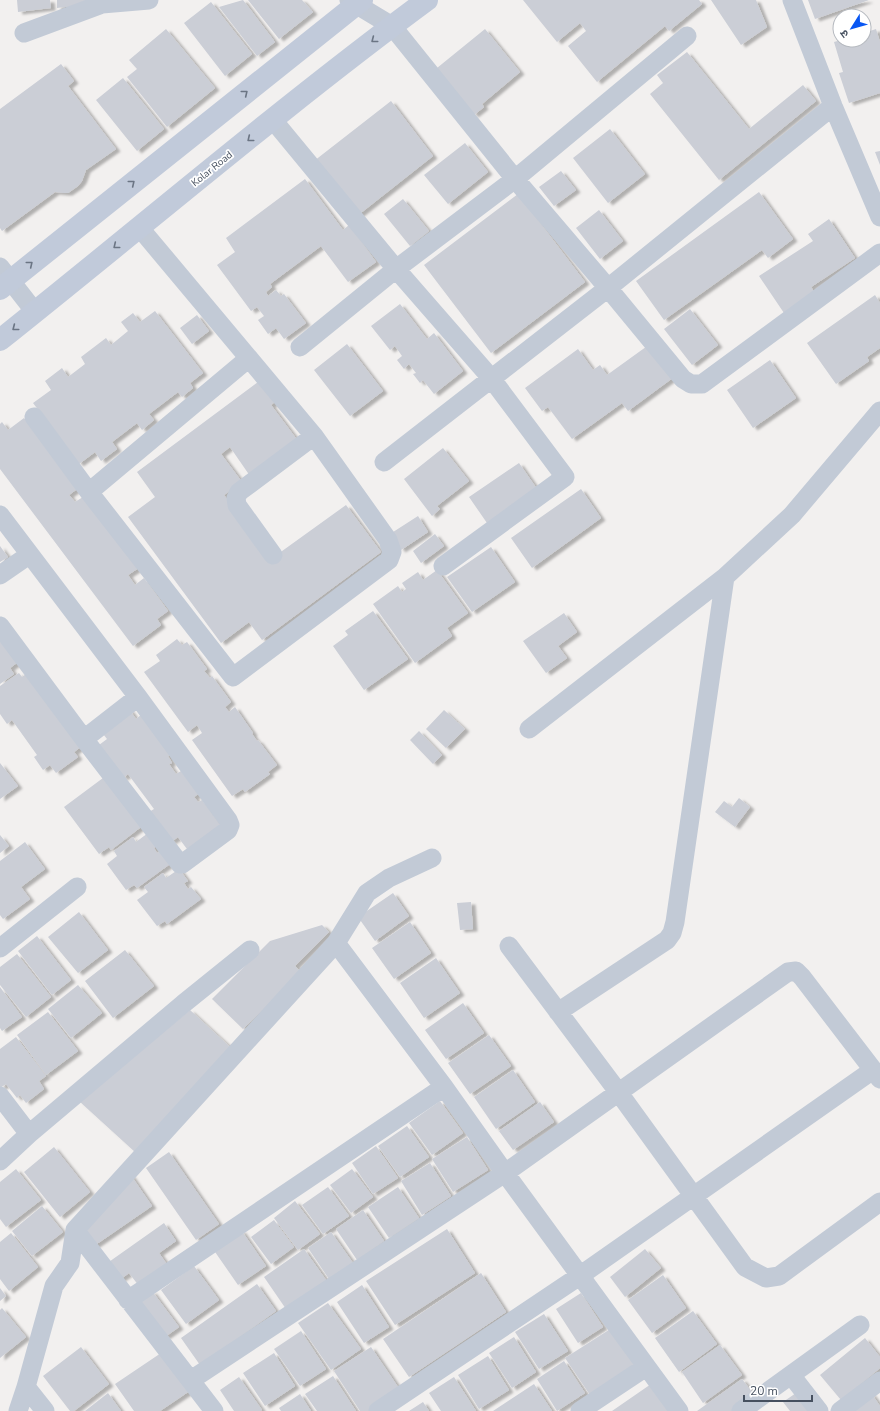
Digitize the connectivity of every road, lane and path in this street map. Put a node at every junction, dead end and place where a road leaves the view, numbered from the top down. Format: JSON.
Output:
{"nodes":[{"id":1,"x":148,"y":0,"type":"edge"},
{"id":2,"x":427,"y":0,"type":"edge"},
{"id":3,"x":792,"y":0,"type":"edge"},
{"id":4,"x":356,"y":1,"type":"edge"},
{"id":5,"x":392,"y":26,"type":"junction"},
{"id":6,"x":24,"y":33,"type":"dead end"},
{"id":7,"x":687,"y":36,"type":"dead end"},
{"id":8,"x":834,"y":106,"type":"junction"},
{"id":9,"x":273,"y":120,"type":"junction"},
{"id":10,"x":515,"y":178,"type":"junction"},
{"id":11,"x":876,"y":193,"type":"edge"},
{"id":12,"x":880,"y":217,"type":"edge"},
{"id":13,"x":139,"y":227,"type":"junction"},
{"id":14,"x":880,"y":253,"type":"edge"},
{"id":15,"x":396,"y":269,"type":"junction"},
{"id":16,"x":3,"y":279,"type":"edge"},
{"id":17,"x":608,"y":288,"type":"junction"},
{"id":18,"x":35,"y":312,"type":"junction"},
{"id":19,"x":0,"y":340,"type":"edge"},
{"id":20,"x":300,"y":347,"type":"dead end"},
{"id":21,"x":249,"y":358,"type":"junction"},
{"id":22,"x":491,"y":378,"type":"junction"},
{"id":23,"x":880,"y":411,"type":"edge"},
{"id":24,"x":34,"y":417,"type":"dead end"},
{"id":25,"x":314,"y":436,"type":"junction"},
{"id":26,"x":384,"y":462,"type":"dead end"},
{"id":27,"x":90,"y":492,"type":"junction"},
{"id":28,"x":0,"y":515,"type":"edge"},
{"id":29,"x":29,"y":555,"type":"junction"},
{"id":30,"x":273,"y":555,"type":"dead end"},
{"id":31,"x":443,"y":566,"type":"dead end"},
{"id":32,"x":0,"y":575,"type":"edge"},
{"id":33,"x":725,"y":577,"type":"junction"},
{"id":34,"x":0,"y":626,"type":"edge"},
{"id":35,"x":138,"y":697,"type":"junction"},
{"id":36,"x":529,"y":729,"type":"dead end"},
{"id":37,"x":84,"y":739,"type":"junction"},
{"id":38,"x":432,"y":858,"type":"dead end"},
{"id":39,"x":77,"y":887,"type":"dead end"},
{"id":40,"x":336,"y":943,"type":"junction"},
{"id":41,"x":509,"y":946,"type":"dead end"},
{"id":42,"x":0,"y":948,"type":"edge"},
{"id":43,"x":250,"y":950,"type":"dead end"},
{"id":44,"x":558,"y":1012,"type":"junction"},
{"id":45,"x":877,"y":1075,"type":"edge"},
{"id":46,"x":444,"y":1087,"type":"junction"},
{"id":47,"x":619,"y":1093,"type":"junction"},
{"id":48,"x":0,"y":1096,"type":"edge"},
{"id":49,"x":29,"y":1134,"type":"junction"},
{"id":50,"x":0,"y":1161,"type":"edge"},
{"id":51,"x":505,"y":1173,"type":"junction"},
{"id":52,"x":694,"y":1196,"type":"junction"},
{"id":53,"x":880,"y":1202,"type":"edge"},
{"id":54,"x":75,"y":1230,"type":"junction"},
{"id":55,"x":580,"y":1276,"type":"junction"},
{"id":56,"x":128,"y":1300,"type":"junction"},
{"id":57,"x":860,"y":1325,"type":"dead end"},
{"id":58,"x":646,"y":1367,"type":"junction"},
{"id":59,"x":791,"y":1375,"type":"junction"},
{"id":60,"x":191,"y":1380,"type":"junction"},
{"id":61,"x":880,"y":1381,"type":"edge"},
{"id":62,"x":26,"y":1387,"type":"junction"},
{"id":63,"x":18,"y":1411,"type":"edge"},
{"id":64,"x":45,"y":1411,"type":"edge"},
{"id":65,"x":214,"y":1411,"type":"edge"},
{"id":66,"x":378,"y":1411,"type":"edge"},
{"id":67,"x":580,"y":1411,"type":"edge"},
{"id":68,"x":679,"y":1411,"type":"edge"},
{"id":69,"x":741,"y":1411,"type":"edge"},
{"id":70,"x":819,"y":1411,"type":"edge"},
{"id":71,"x":840,"y":1411,"type":"edge"}],
"edges":[{"from":1,"to":6,"type":"street"},
{"from":2,"to":5,"type":"main road","name":"Kolar Road"},
{"from":3,"to":8,"type":"street"},
{"from":4,"to":5,"type":"street"},
{"from":16,"to":4,"type":"main road","one_way":true},
{"from":5,"to":9,"type":"main road","name":"Kolar Road","one_way":true},
{"from":5,"to":10,"type":"street"},
{"from":7,"to":10,"type":"street"},
{"from":8,"to":11,"type":"street"},
{"from":8,"to":17,"type":"street"},
{"from":9,"to":13,"type":"main road","name":"Kolar Road","one_way":true},
{"from":9,"to":15,"type":"street"},
{"from":10,"to":15,"type":"street"},
{"from":10,"to":17,"type":"street"},
{"from":11,"to":12,"type":"street"},
{"from":13,"to":18,"type":"main road","name":"Kolar Road","one_way":true},
{"from":13,"to":21,"type":"street"},
{"from":14,"to":17,"type":"street"},
{"from":15,"to":20,"type":"street"},
{"from":15,"to":22,"type":"street"},
{"from":16,"to":18,"type":"street"},
{"from":17,"to":22,"type":"street"},
{"from":18,"to":19,"type":"main road","name":"Kolar Road","one_way":true},
{"from":21,"to":25,"type":"street"},
{"from":21,"to":27,"type":"street"},
{"from":22,"to":26,"type":"street"},
{"from":22,"to":31,"type":"street"},
{"from":23,"to":33,"type":"street"},
{"from":24,"to":27,"type":"street"},
{"from":25,"to":27,"type":"street"},
{"from":25,"to":30,"type":"street"},
{"from":28,"to":29,"type":"street"},
{"from":29,"to":32,"type":"street"},
{"from":29,"to":35,"type":"street"},
{"from":33,"to":36,"type":"street"},
{"from":33,"to":44,"type":"street"},
{"from":34,"to":37,"type":"street"},
{"from":35,"to":37,"type":"street"},
{"from":35,"to":37,"type":"street"},
{"from":38,"to":40,"type":"street"},
{"from":39,"to":42,"type":"street"},
{"from":40,"to":46,"type":"street"},
{"from":40,"to":54,"type":"street"},
{"from":41,"to":44,"type":"street"},
{"from":43,"to":49,"type":"street"},
{"from":44,"to":47,"type":"street"},
{"from":45,"to":47,"type":"street"},
{"from":45,"to":52,"type":"street"},
{"from":46,"to":51,"type":"street"},
{"from":46,"to":56,"type":"street"},
{"from":47,"to":51,"type":"street"},
{"from":47,"to":52,"type":"street"},
{"from":48,"to":49,"type":"street"},
{"from":49,"to":50,"type":"street"},
{"from":51,"to":55,"type":"street"},
{"from":51,"to":60,"type":"street"},
{"from":52,"to":53,"type":"street"},
{"from":52,"to":55,"type":"street"},
{"from":54,"to":56,"type":"street"},
{"from":54,"to":62,"type":"street"},
{"from":55,"to":58,"type":"street"},
{"from":55,"to":66,"type":"street"},
{"from":56,"to":60,"type":"street"},
{"from":57,"to":59,"type":"street"},
{"from":58,"to":67,"type":"street"},
{"from":58,"to":68,"type":"street"},
{"from":59,"to":69,"type":"street"},
{"from":59,"to":70,"type":"street"},
{"from":60,"to":65,"type":"street"},
{"from":61,"to":71,"type":"street"},
{"from":62,"to":63,"type":"street"},
{"from":62,"to":64,"type":"street"}]}
